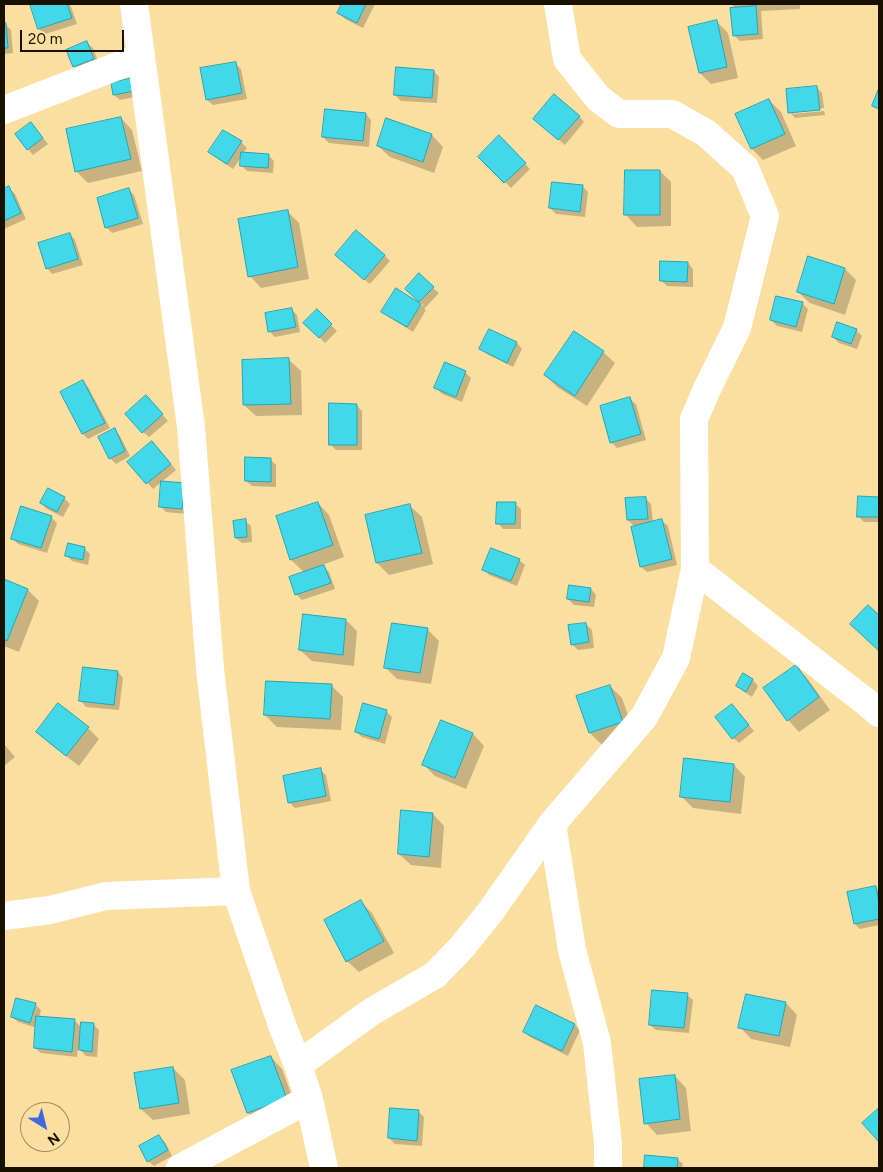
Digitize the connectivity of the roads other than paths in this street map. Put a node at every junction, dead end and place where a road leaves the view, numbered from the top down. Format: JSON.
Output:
{"nodes":[{"id":1,"x":134,"y":4,"type":"edge"},
{"id":2,"x":558,"y":4,"type":"edge"},
{"id":3,"x":141,"y":57,"type":"junction"},
{"id":4,"x":4,"y":110,"type":"edge"},
{"id":5,"x":695,"y":569,"type":"junction"},
{"id":6,"x":879,"y":713,"type":"edge"},
{"id":7,"x":552,"y":824,"type":"junction"},
{"id":8,"x":236,"y":891,"type":"junction"},
{"id":9,"x":4,"y":916,"type":"edge"},
{"id":10,"x":298,"y":1065,"type":"junction"},
{"id":11,"x":309,"y":1099,"type":"junction"},
{"id":12,"x":180,"y":1168,"type":"edge"},
{"id":13,"x":324,"y":1168,"type":"edge"},
{"id":14,"x":608,"y":1168,"type":"edge"}],
"edges":[{"from":1,"to":3,"type":"street"},
{"from":2,"to":5,"type":"street"},
{"from":3,"to":4,"type":"street"},
{"from":3,"to":8,"type":"street"},
{"from":5,"to":6,"type":"street"},
{"from":5,"to":7,"type":"street"},
{"from":7,"to":10,"type":"street"},
{"from":7,"to":14,"type":"street"},
{"from":8,"to":9,"type":"street"},
{"from":8,"to":10,"type":"street"},
{"from":10,"to":11,"type":"street"},
{"from":11,"to":12,"type":"street"},
{"from":11,"to":13,"type":"street"}]}
